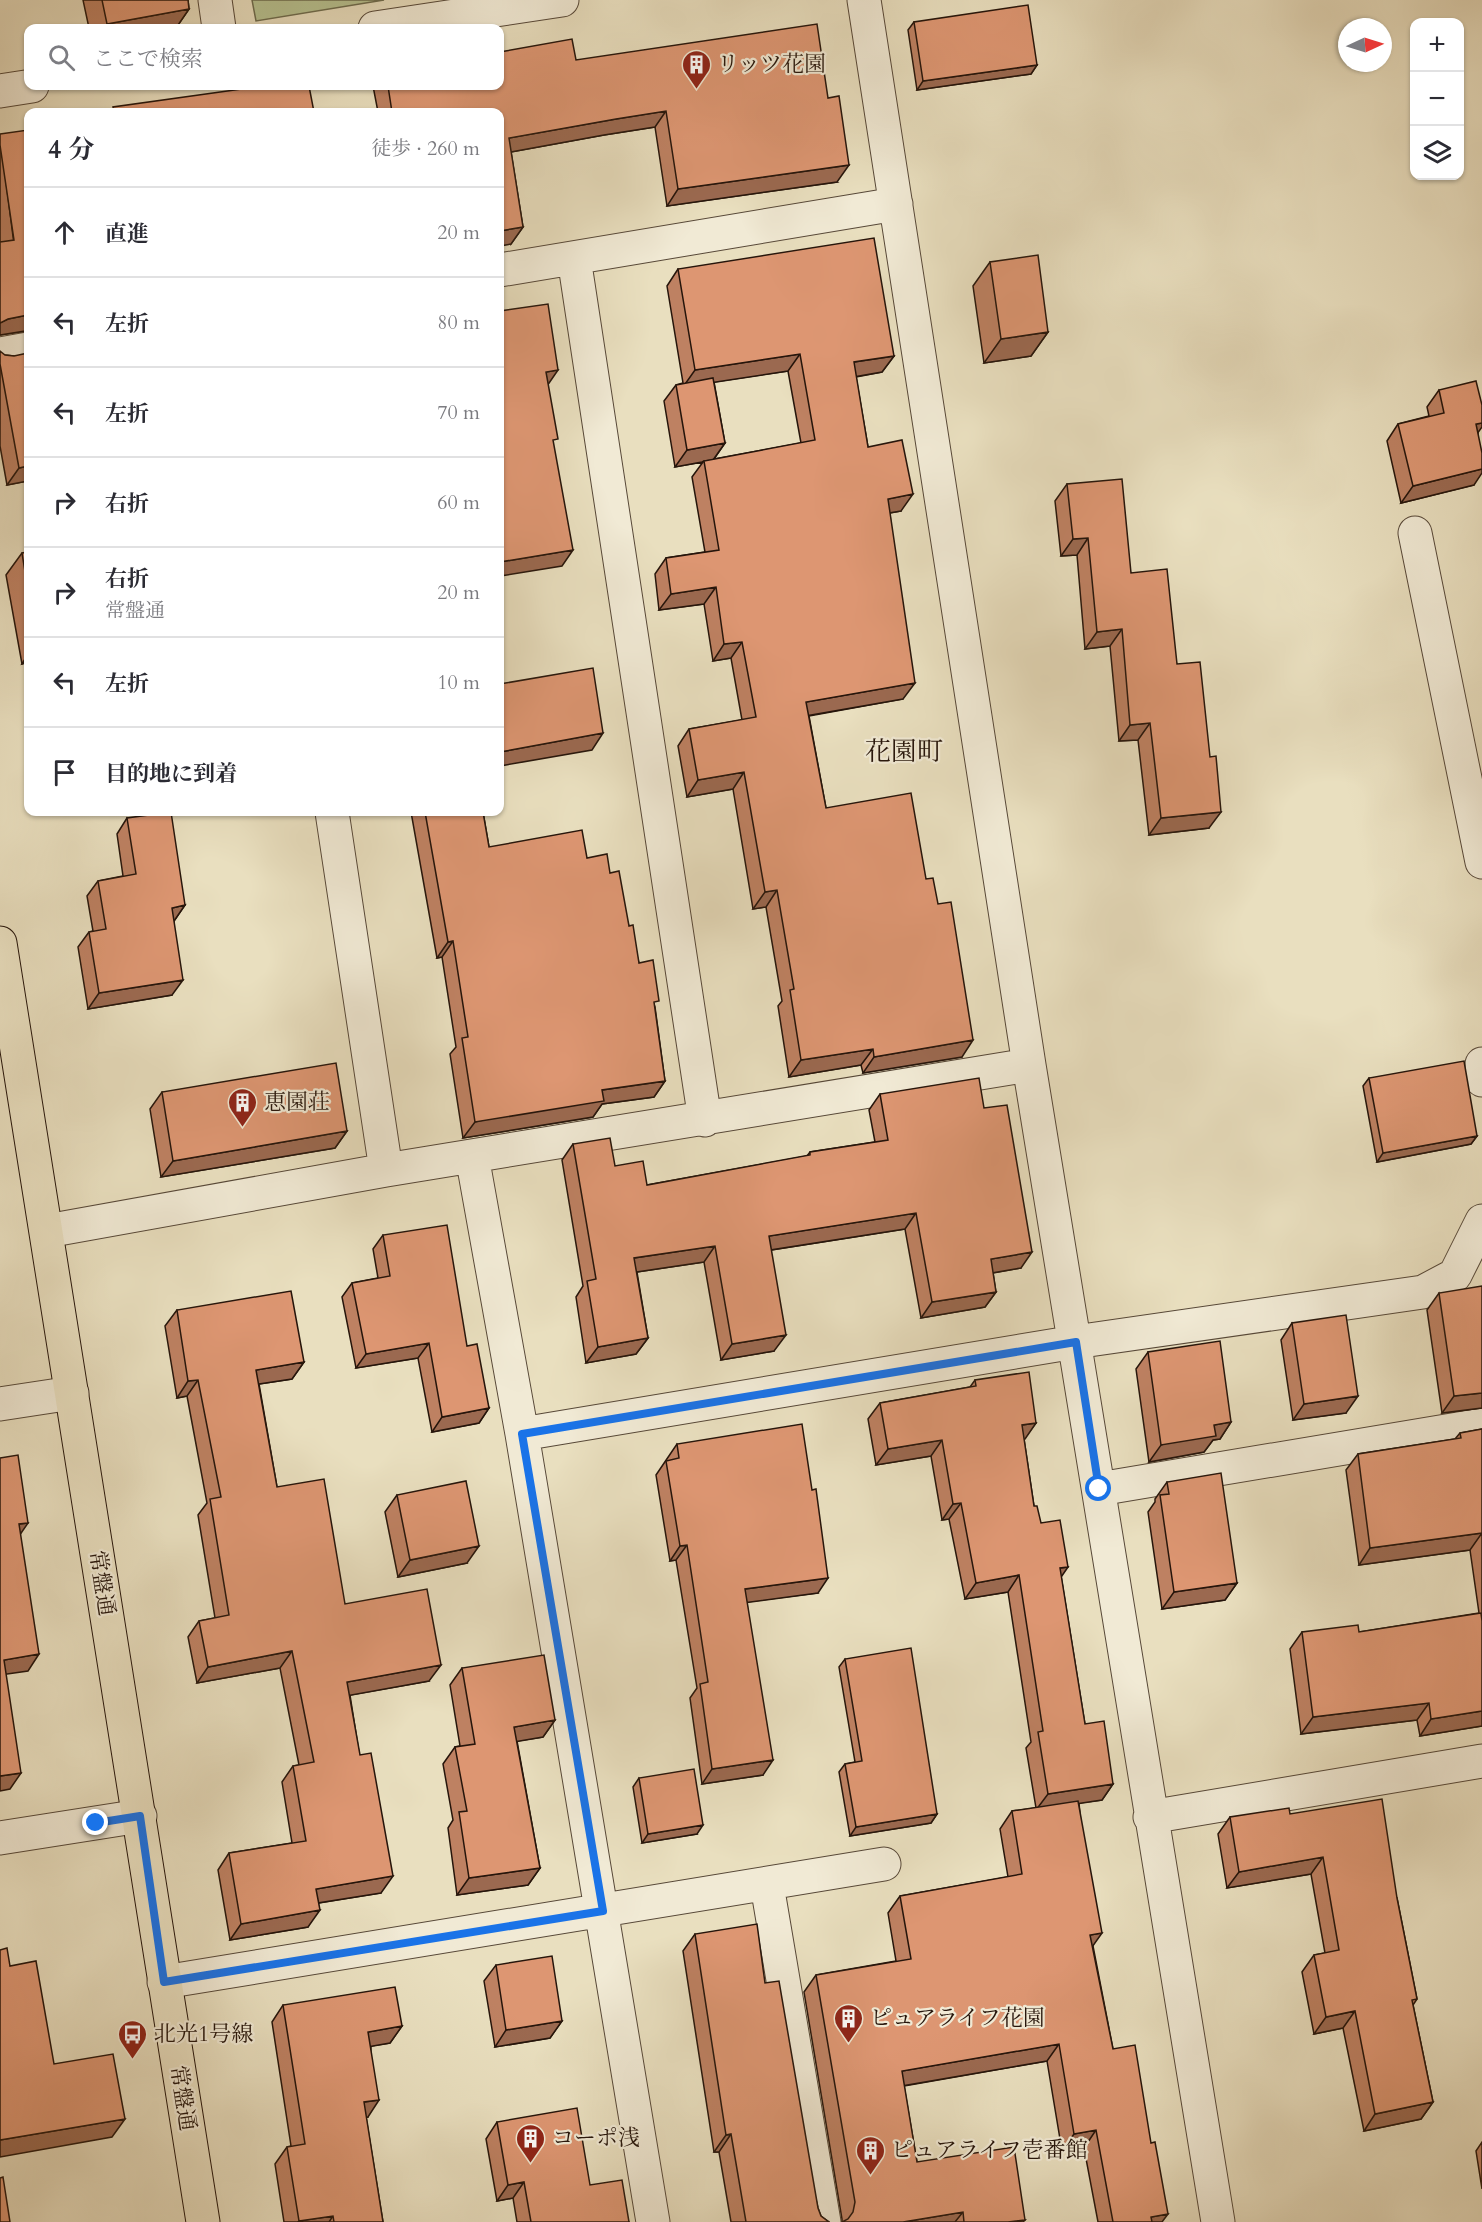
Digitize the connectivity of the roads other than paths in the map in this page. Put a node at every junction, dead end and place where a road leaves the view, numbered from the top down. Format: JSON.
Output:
{"nodes":[{"id":1,"x":215,"y":0,"type":"edge"},
{"id":2,"x":864,"y":0,"type":"edge"},
{"id":3,"x":548,"y":1,"type":"edge"},
{"id":4,"x":218,"y":24,"type":"edge"},
{"id":5,"x":401,"y":24,"type":"edge"},
{"id":6,"x":24,"y":87,"type":"edge"},
{"id":7,"x":0,"y":91,"type":"edge"},
{"id":8,"x":896,"y":204,"type":"junction"},
{"id":9,"x":574,"y":258,"type":"junction"},
{"id":10,"x":504,"y":269,"type":"edge"},
{"id":11,"x":24,"y":350,"type":"edge"},
{"id":12,"x":0,"y":354,"type":"edge"},
{"id":13,"x":1415,"y":533,"type":"dead end"},
{"id":14,"x":333,"y":816,"type":"edge"},
{"id":15,"x":1482,"y":862,"type":"edge"},
{"id":16,"x":0,"y":943,"type":"edge"},
{"id":17,"x":1482,"y":1064,"type":"edge"},
{"id":18,"x":1029,"y":1065,"type":"junction"},
{"id":19,"x":1482,"y":1080,"type":"edge"},
{"id":20,"x":705,"y":1120,"type":"junction"},
{"id":21,"x":472,"y":1156,"type":"junction"},
{"id":22,"x":386,"y":1170,"type":"junction"},
{"id":23,"x":1482,"y":1221,"type":"edge"},
{"id":24,"x":47,"y":1231,"type":"junction"},
{"id":25,"x":1076,"y":1342,"type":"junction"},
{"id":26,"x":72,"y":1393,"type":"junction"},
{"id":27,"x":0,"y":1404,"type":"edge"},
{"id":28,"x":1482,"y":1425,"type":"edge"},
{"id":29,"x":522,"y":1434,"type":"junction"},
{"id":30,"x":1099,"y":1489,"type":"junction"},
{"id":31,"x":1482,"y":1761,"type":"edge"},
{"id":32,"x":140,"y":1816,"type":"junction"},
{"id":33,"x":1150,"y":1817,"type":"junction"},
{"id":34,"x":0,"y":1838,"type":"edge"},
{"id":35,"x":884,"y":1864,"type":"dead end"},
{"id":36,"x":767,"y":1885,"type":"junction"},
{"id":37,"x":603,"y":1911,"type":"junction"},
{"id":38,"x":164,"y":1982,"type":"junction"},
{"id":39,"x":203,"y":2222,"type":"edge"},
{"id":40,"x":653,"y":2222,"type":"edge"},
{"id":41,"x":824,"y":2222,"type":"edge"},
{"id":42,"x":1218,"y":2222,"type":"edge"}],
"edges":[{"from":1,"to":4,"type":"street"},
{"from":2,"to":8,"type":"street"},
{"from":3,"to":5,"type":"street"},
{"from":6,"to":7,"type":"street"},
{"from":8,"to":9,"type":"street"},
{"from":8,"to":18,"type":"street"},
{"from":9,"to":10,"type":"street"},
{"from":9,"to":20,"type":"street"},
{"from":11,"to":12,"type":"street"},
{"from":13,"to":15,"type":"street"},
{"from":14,"to":22,"type":"street"},
{"from":16,"to":24,"type":"main road","name":"常盤通"},
{"from":17,"to":19,"type":"street"},
{"from":18,"to":20,"type":"street"},
{"from":18,"to":25,"type":"street"},
{"from":20,"to":21,"type":"street"},
{"from":21,"to":22,"type":"street"},
{"from":21,"to":29,"type":"street"},
{"from":22,"to":24,"type":"street"},
{"from":23,"to":25,"type":"street"},
{"from":24,"to":26,"type":"main road","name":"常盤通"},
{"from":25,"to":29,"type":"street"},
{"from":25,"to":30,"type":"street"},
{"from":26,"to":27,"type":"street"},
{"from":26,"to":32,"type":"main road","name":"常盤通"},
{"from":28,"to":30,"type":"street"},
{"from":29,"to":37,"type":"street"},
{"from":30,"to":33,"type":"street"},
{"from":31,"to":33,"type":"street"},
{"from":32,"to":34,"type":"street"},
{"from":32,"to":38,"type":"main road","name":"常盤通"},
{"from":33,"to":42,"type":"street"},
{"from":35,"to":36,"type":"street"},
{"from":36,"to":37,"type":"street"},
{"from":36,"to":41,"type":"street"},
{"from":37,"to":38,"type":"street"},
{"from":37,"to":40,"type":"street"},
{"from":38,"to":39,"type":"main road","name":"常盤通"}]}
